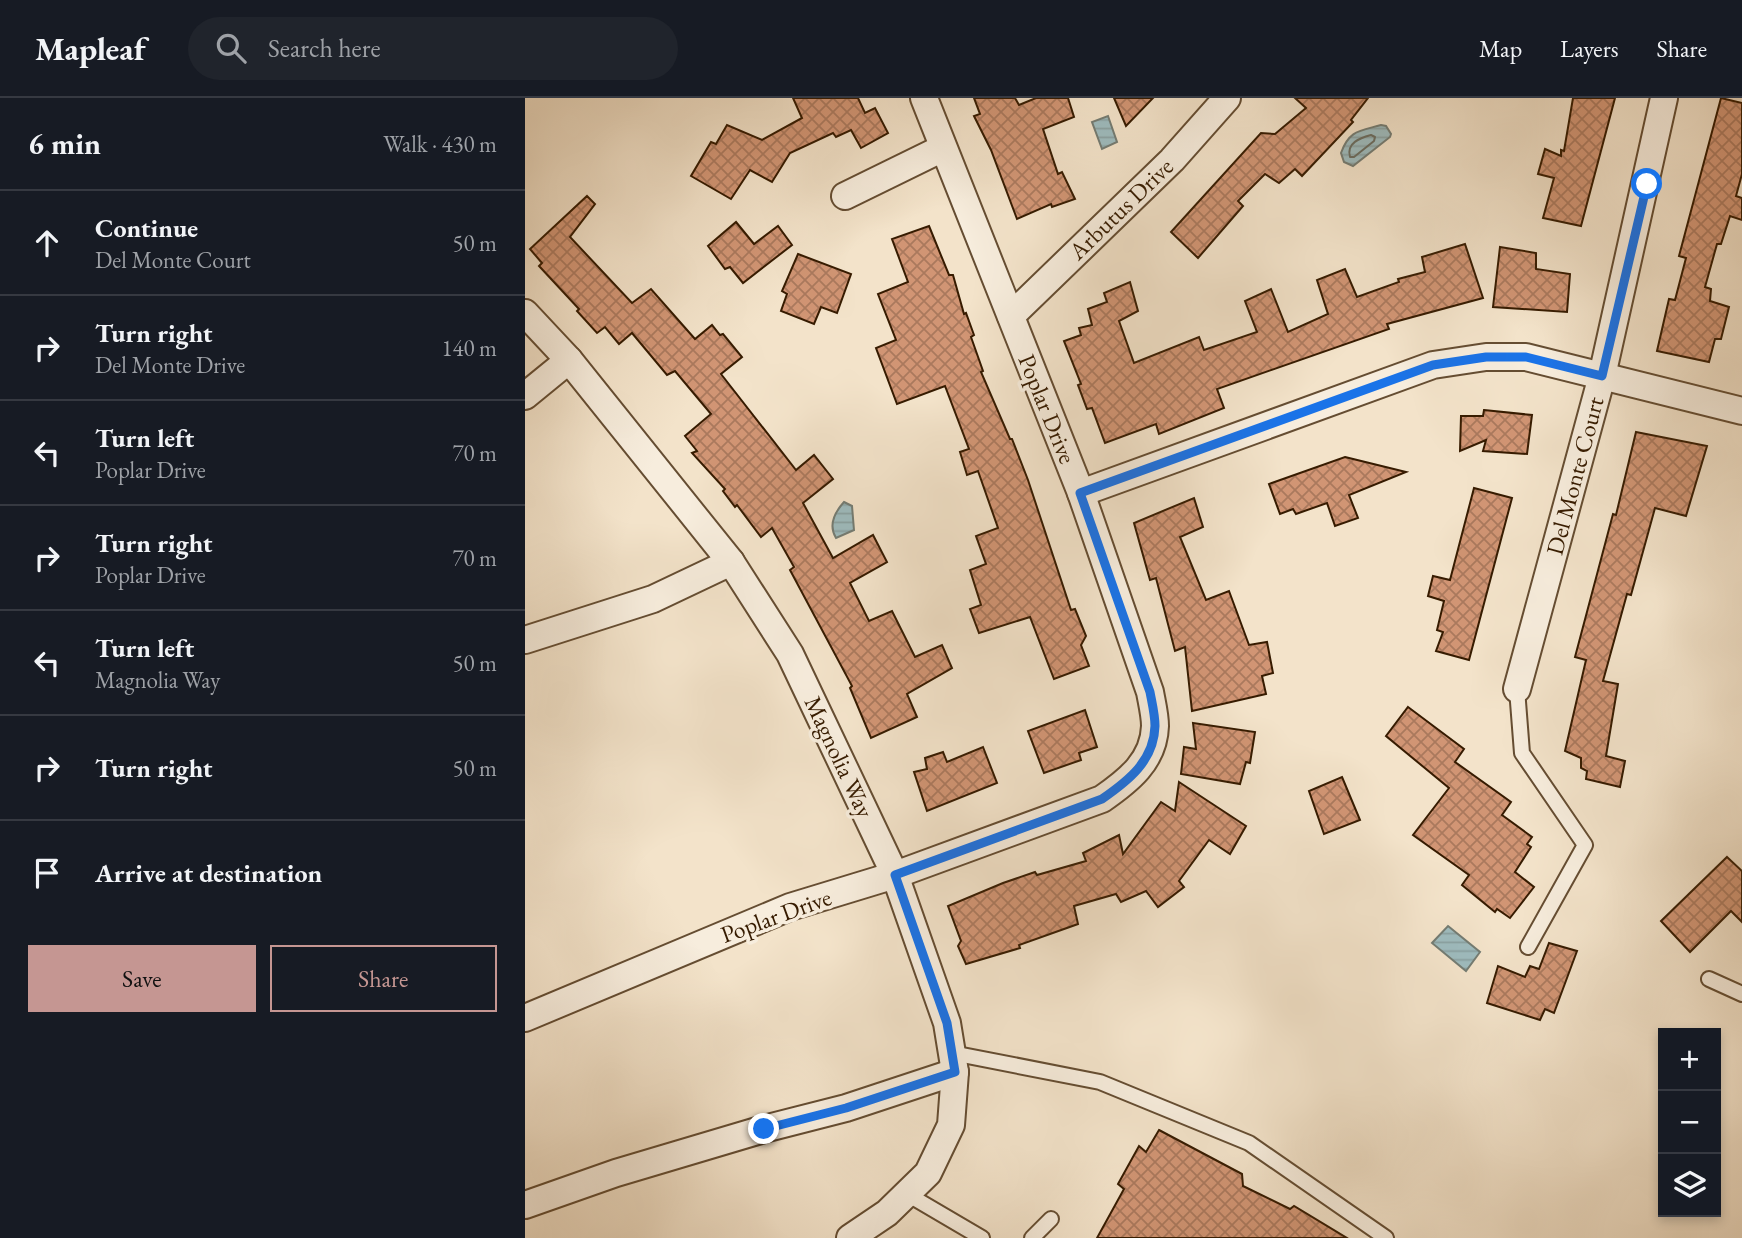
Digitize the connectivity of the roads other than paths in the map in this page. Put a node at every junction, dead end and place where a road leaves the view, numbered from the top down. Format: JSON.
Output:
{"nodes":[{"id":1,"x":924,"y":98,"type":"edge"},
{"id":2,"x":1227,"y":98,"type":"edge"},
{"id":3,"x":1664,"y":98,"type":"edge"},
{"id":4,"x":943,"y":148,"type":"junction"},
{"id":5,"x":845,"y":196,"type":"dead end"},
{"id":6,"x":525,"y":313,"type":"edge"},
{"id":7,"x":1011,"y":316,"type":"junction"},
{"id":8,"x":569,"y":360,"type":"junction"},
{"id":9,"x":1602,"y":376,"type":"junction"},
{"id":10,"x":525,"y":396,"type":"edge"},
{"id":11,"x":1742,"y":411,"type":"edge"},
{"id":12,"x":1080,"y":493,"type":"junction"},
{"id":13,"x":731,"y":562,"type":"junction"},
{"id":14,"x":525,"y":640,"type":"edge"},
{"id":15,"x":1517,"y":689,"type":"joint"},
{"id":16,"x":895,"y":875,"type":"junction"},
{"id":17,"x":1528,"y":947,"type":"dead end"},
{"id":18,"x":1709,"y":979,"type":"dead end"},
{"id":19,"x":1742,"y":994,"type":"edge"},
{"id":20,"x":525,"y":1018,"type":"edge"},
{"id":21,"x":954,"y":1062,"type":"junction"},
{"id":22,"x":907,"y":1194,"type":"junction"},
{"id":23,"x":525,"y":1205,"type":"edge"},
{"id":24,"x":1051,"y":1219,"type":"dead end"},
{"id":25,"x":850,"y":1238,"type":"edge"},
{"id":26,"x":982,"y":1238,"type":"edge"},
{"id":27,"x":1032,"y":1238,"type":"edge"},
{"id":28,"x":1385,"y":1238,"type":"edge"}],
"edges":[{"from":1,"to":4,"type":"street","name":"Poplar Drive"},
{"from":2,"to":7,"type":"street","name":"Arbutus Drive"},
{"from":3,"to":9,"type":"street","name":"Del Monte Court"},
{"from":4,"to":5,"type":"street"},
{"from":4,"to":7,"type":"street","name":"Poplar Drive"},
{"from":6,"to":8,"type":"street","name":"Magnolia Way"},
{"from":7,"to":12,"type":"street","name":"Poplar Drive"},
{"from":8,"to":10,"type":"street"},
{"from":8,"to":13,"type":"street","name":"Magnolia Way"},
{"from":9,"to":11,"type":"street"},
{"from":9,"to":12,"type":"street"},
{"from":9,"to":15,"type":"street","name":"Del Monte Court"},
{"from":12,"to":16,"type":"street","name":"Poplar Drive"},
{"from":13,"to":14,"type":"street"},
{"from":13,"to":16,"type":"street","name":"Magnolia Way"},
{"from":15,"to":17,"type":"lane"},
{"from":16,"to":20,"type":"street","name":"Poplar Drive"},
{"from":16,"to":21,"type":"street","name":"Magnolia Way"},
{"from":18,"to":19,"type":"lane"},
{"from":21,"to":22,"type":"street","name":"Magnolia Way"},
{"from":21,"to":23,"type":"street"},
{"from":21,"to":28,"type":"lane"},
{"from":22,"to":25,"type":"street","name":"Magnolia Way"},
{"from":22,"to":26,"type":"lane"},
{"from":24,"to":27,"type":"lane"}]}
